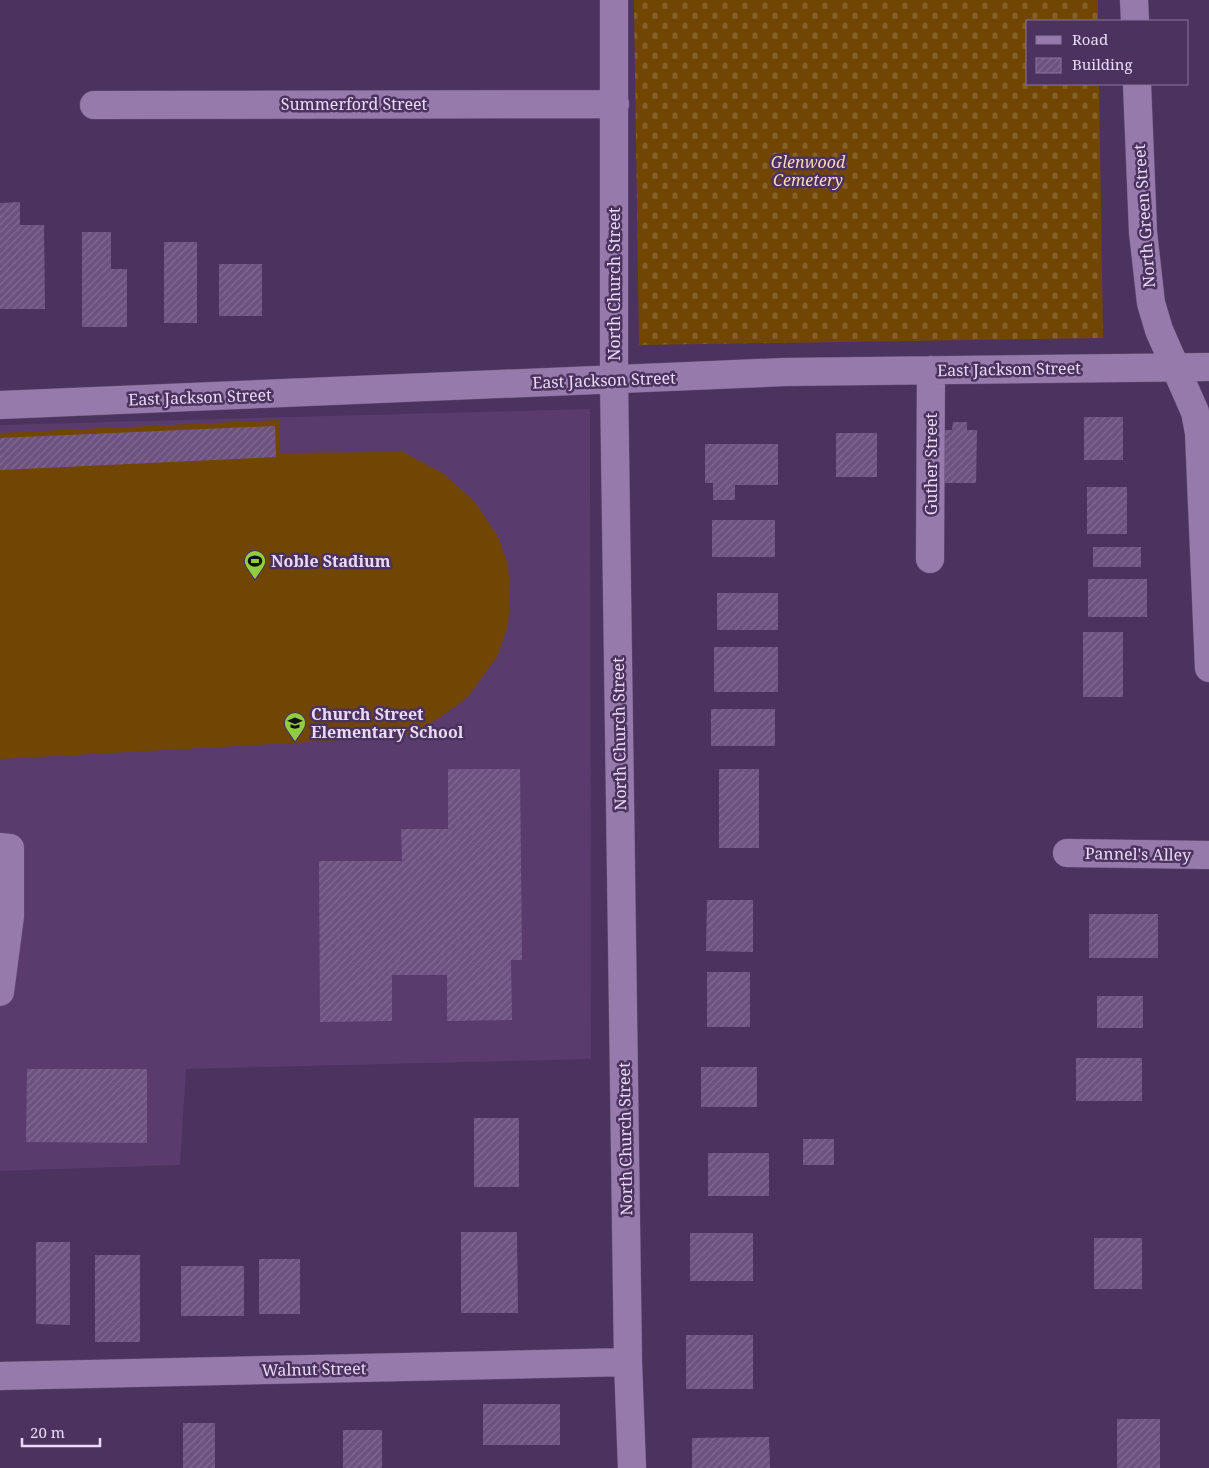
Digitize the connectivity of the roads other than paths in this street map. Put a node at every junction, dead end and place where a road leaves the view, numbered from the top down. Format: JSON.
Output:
{"nodes":[{"id":1,"x":614,"y":0,"type":"edge"},
{"id":2,"x":1134,"y":0,"type":"edge"},
{"id":3,"x":1135,"y":20,"type":"edge"},
{"id":4,"x":1137,"y":85,"type":"edge"},
{"id":5,"x":615,"y":104,"type":"junction"},
{"id":6,"x":94,"y":105,"type":"dead end"},
{"id":7,"x":1175,"y":367,"type":"junction"},
{"id":8,"x":1209,"y":367,"type":"edge"},
{"id":9,"x":931,"y":370,"type":"junction"},
{"id":10,"x":614,"y":379,"type":"junction"},
{"id":11,"x":0,"y":405,"type":"edge"},
{"id":12,"x":930,"y":559,"type":"dead end"},
{"id":13,"x":1209,"y":668,"type":"edge"},
{"id":14,"x":0,"y":847,"type":"edge"},
{"id":15,"x":1066,"y":853,"type":"dead end"},
{"id":16,"x":1209,"y":855,"type":"edge"},
{"id":17,"x":0,"y":992,"type":"edge"},
{"id":18,"x":628,"y":1362,"type":"junction"},
{"id":19,"x":0,"y":1376,"type":"edge"},
{"id":20,"x":632,"y":1468,"type":"edge"}],
"edges":[{"from":1,"to":5,"type":"street","name":"North Church Street"},
{"from":2,"to":3,"type":"street"},
{"from":4,"to":7,"type":"street","name":"North Green Street"},
{"from":5,"to":6,"type":"street","name":"Summerford Street"},
{"from":5,"to":10,"type":"street","name":"North Church Street"},
{"from":7,"to":8,"type":"street","name":"East Jackson Street"},
{"from":7,"to":9,"type":"street","name":"East Jackson Street"},
{"from":7,"to":13,"type":"street","name":"North Green Street"},
{"from":9,"to":10,"type":"street","name":"East Jackson Street"},
{"from":9,"to":12,"type":"street","name":"Guther Street"},
{"from":10,"to":11,"type":"street","name":"East Jackson Street"},
{"from":10,"to":18,"type":"street","name":"North Church Street"},
{"from":14,"to":17,"type":"street"},
{"from":15,"to":16,"type":"street","name":"Pannel's Alley"},
{"from":18,"to":19,"type":"street","name":"Walnut Street"},
{"from":18,"to":20,"type":"street","name":"North Church Street"}]}
